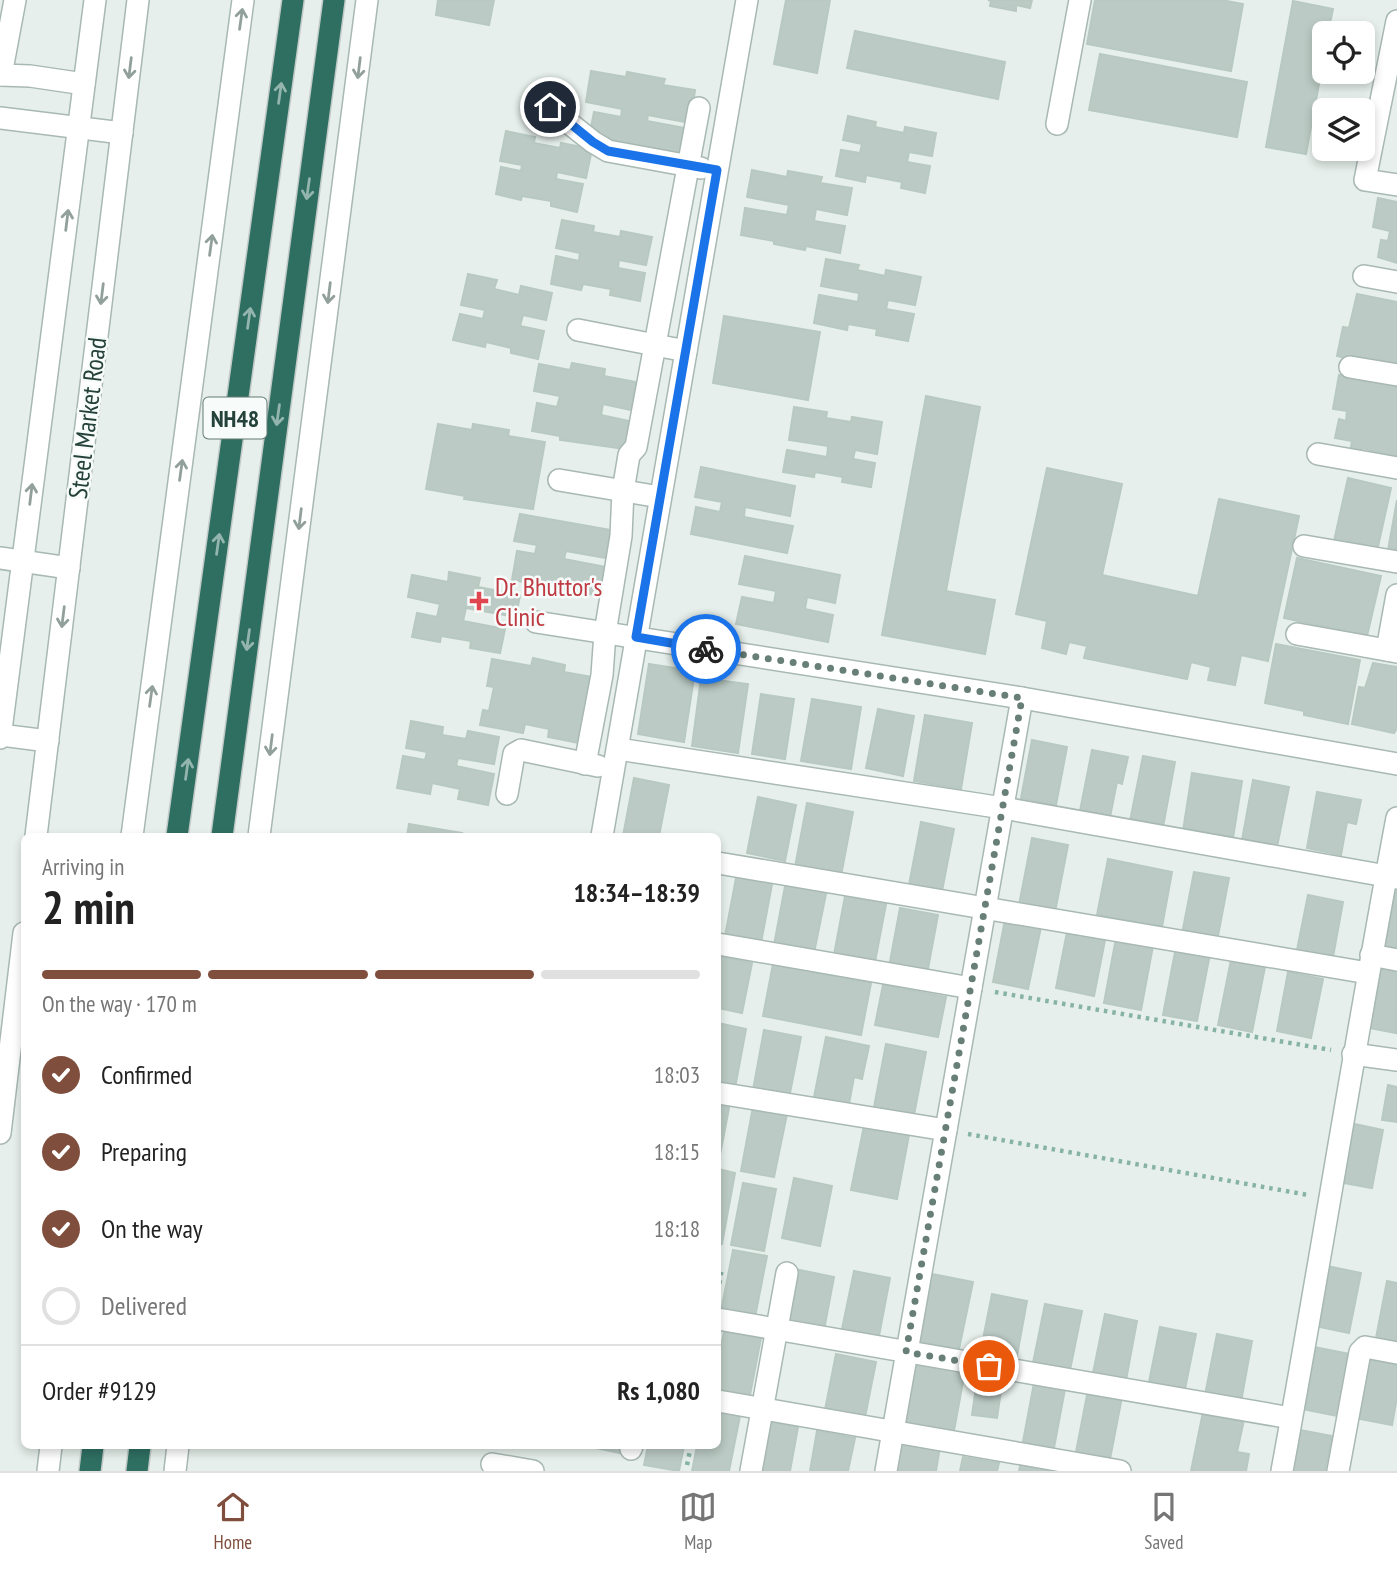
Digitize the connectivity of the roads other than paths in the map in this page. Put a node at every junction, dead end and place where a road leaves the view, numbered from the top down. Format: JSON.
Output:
{"nodes":[{"id":1,"x":15,"y":0,"type":"edge"},
{"id":2,"x":95,"y":0,"type":"edge"},
{"id":3,"x":138,"y":0,"type":"edge"},
{"id":4,"x":243,"y":0,"type":"edge"},
{"id":5,"x":293,"y":0,"type":"edge"},
{"id":6,"x":334,"y":0,"type":"edge"},
{"id":7,"x":368,"y":0,"type":"edge"},
{"id":8,"x":747,"y":0,"type":"edge"},
{"id":9,"x":1080,"y":0,"type":"edge"},
{"id":10,"x":1397,"y":21,"type":"edge"},
{"id":11,"x":0,"y":75,"type":"edge"},
{"id":12,"x":84,"y":85,"type":"junction"},
{"id":13,"x":550,"y":107,"type":"dead end"},
{"id":14,"x":699,"y":108,"type":"dead end"},
{"id":15,"x":0,"y":118,"type":"edge"},
{"id":16,"x":1057,"y":124,"type":"dead end"},
{"id":17,"x":79,"y":128,"type":"junction"},
{"id":18,"x":122,"y":133,"type":"junction"},
{"id":19,"x":687,"y":165,"type":"junction"},
{"id":20,"x":717,"y":170,"type":"junction"},
{"id":21,"x":1397,"y":185,"type":"edge"},
{"id":22,"x":1364,"y":276,"type":"dead end"},
{"id":23,"x":1397,"y":282,"type":"edge"},
{"id":24,"x":578,"y":330,"type":"dead end"},
{"id":25,"x":654,"y":345,"type":"junction"},
{"id":26,"x":686,"y":351,"type":"junction"},
{"id":27,"x":1350,"y":367,"type":"dead end"},
{"id":28,"x":1397,"y":375,"type":"edge"},
{"id":29,"x":1318,"y":454,"type":"dead end"},
{"id":30,"x":1397,"y":468,"type":"edge"},
{"id":31,"x":559,"y":480,"type":"dead end"},
{"id":32,"x":624,"y":491,"type":"junction"},
{"id":33,"x":660,"y":497,"type":"junction"},
{"id":34,"x":1304,"y":546,"type":"dead end"},
{"id":35,"x":0,"y":558,"type":"edge"},
{"id":36,"x":23,"y":562,"type":"junction"},
{"id":37,"x":1397,"y":562,"type":"edge"},
{"id":38,"x":69,"y":568,"type":"junction"},
{"id":39,"x":1397,"y":595,"type":"edge"},
{"id":40,"x":536,"y":622,"type":"dead end"},
{"id":41,"x":605,"y":633,"type":"junction"},
{"id":42,"x":1297,"y":634,"type":"dead end"},
{"id":43,"x":636,"y":637,"type":"junction"},
{"id":44,"x":1392,"y":651,"type":"edge"},
{"id":45,"x":1022,"y":698,"type":"junction"},
{"id":46,"x":0,"y":736,"type":"edge"},
{"id":47,"x":48,"y":741,"type":"junction"},
{"id":48,"x":616,"y":759,"type":"junction"},
{"id":49,"x":584,"y":764,"type":"junction"},
{"id":50,"x":1397,"y":764,"type":"edge"},
{"id":51,"x":507,"y":794,"type":"dead end"},
{"id":52,"x":1003,"y":808,"type":"junction"},
{"id":53,"x":1397,"y":818,"type":"edge"},
{"id":54,"x":36,"y":833,"type":"edge"},
{"id":55,"x":132,"y":833,"type":"edge"},
{"id":56,"x":177,"y":833,"type":"edge"},
{"id":57,"x":222,"y":833,"type":"edge"},
{"id":58,"x":259,"y":833,"type":"edge"},
{"id":59,"x":603,"y":833,"type":"edge"},
{"id":60,"x":721,"y":864,"type":"edge"},
{"id":61,"x":1391,"y":878,"type":"edge"},
{"id":62,"x":985,"y":908,"type":"junction"},
{"id":63,"x":721,"y":945,"type":"edge"},
{"id":64,"x":21,"y":958,"type":"edge"},
{"id":65,"x":1397,"y":960,"type":"edge"},
{"id":66,"x":1370,"y":964,"type":"junction"},
{"id":67,"x":971,"y":988,"type":"junction"},
{"id":68,"x":1353,"y":1054,"type":"junction"},
{"id":69,"x":1397,"y":1060,"type":"edge"},
{"id":70,"x":721,"y":1093,"type":"edge"},
{"id":71,"x":946,"y":1130,"type":"junction"},
{"id":72,"x":0,"y":1133,"type":"edge"},
{"id":73,"x":787,"y":1273,"type":"dead end"},
{"id":74,"x":721,"y":1320,"type":"edge"},
{"id":75,"x":778,"y":1329,"type":"junction"},
{"id":76,"x":906,"y":1352,"type":"junction"},
{"id":77,"x":1397,"y":1353,"type":"edge"},
{"id":78,"x":721,"y":1401,"type":"edge"},
{"id":79,"x":763,"y":1408,"type":"junction"},
{"id":80,"x":1292,"y":1418,"type":"junction"},
{"id":81,"x":894,"y":1430,"type":"junction"},
{"id":82,"x":51,"y":1449,"type":"edge"},
{"id":83,"x":93,"y":1449,"type":"edge"},
{"id":84,"x":140,"y":1449,"type":"edge"},
{"id":85,"x":178,"y":1449,"type":"edge"},
{"id":86,"x":492,"y":1460,"type":"edge"},
{"id":87,"x":48,"y":1471,"type":"edge"},
{"id":88,"x":90,"y":1471,"type":"edge"},
{"id":89,"x":137,"y":1471,"type":"edge"},
{"id":90,"x":175,"y":1471,"type":"edge"},
{"id":91,"x":533,"y":1471,"type":"edge"},
{"id":92,"x":751,"y":1471,"type":"edge"},
{"id":93,"x":886,"y":1471,"type":"edge"},
{"id":94,"x":1120,"y":1471,"type":"edge"},
{"id":95,"x":1282,"y":1471,"type":"edge"},
{"id":96,"x":1338,"y":1471,"type":"edge"}],
"edges":[{"from":1,"to":11,"type":"street"},
{"from":2,"to":12,"type":"street","name":"Steel Market Road"},
{"from":3,"to":18,"type":"street","name":"Steel Market Road","one_way":true},
{"from":55,"to":4,"type":"street","one_way":true},
{"from":56,"to":5,"type":"highway","number":"NH48","one_way":true},
{"from":6,"to":57,"type":"highway","number":"NH48","one_way":true},
{"from":7,"to":58,"type":"street","one_way":true},
{"from":8,"to":20,"type":"street"},
{"from":9,"to":16,"type":"street"},
{"from":10,"to":21,"type":"street"},
{"from":11,"to":12,"type":"street"},
{"from":12,"to":17,"type":"street","name":"Steel Market Road"},
{"from":13,"to":19,"type":"street"},
{"from":14,"to":19,"type":"street"},
{"from":15,"to":17,"type":"street"},
{"from":17,"to":18,"type":"street"},
{"from":36,"to":17,"type":"street","name":"Steel Market Road","one_way":true},
{"from":18,"to":38,"type":"street","name":"Steel Market Road","one_way":true},
{"from":19,"to":20,"type":"street"},
{"from":19,"to":25,"type":"street"},
{"from":20,"to":26,"type":"street"},
{"from":22,"to":23,"type":"street"},
{"from":24,"to":25,"type":"street"},
{"from":25,"to":26,"type":"street"},
{"from":25,"to":32,"type":"street"},
{"from":26,"to":33,"type":"street"},
{"from":27,"to":28,"type":"street"},
{"from":29,"to":30,"type":"street"},
{"from":31,"to":32,"type":"street"},
{"from":32,"to":33,"type":"street"},
{"from":32,"to":41,"type":"street"},
{"from":33,"to":43,"type":"street"},
{"from":34,"to":37,"type":"street"},
{"from":35,"to":36,"type":"street"},
{"from":36,"to":38,"type":"street"},
{"from":36,"to":46,"type":"street","name":"Steel Market Road"},
{"from":38,"to":47,"type":"street","name":"Steel Market Road","one_way":true},
{"from":39,"to":44,"type":"street"},
{"from":40,"to":41,"type":"street"},
{"from":41,"to":43,"type":"street"},
{"from":41,"to":49,"type":"street"},
{"from":42,"to":44,"type":"street"},
{"from":43,"to":45,"type":"street"},
{"from":43,"to":48,"type":"street"},
{"from":45,"to":50,"type":"street"},
{"from":45,"to":52,"type":"street"},
{"from":46,"to":47,"type":"street"},
{"from":47,"to":54,"type":"street","name":"Steel Market Road"},
{"from":48,"to":49,"type":"street"},
{"from":48,"to":52,"type":"street"},
{"from":48,"to":59,"type":"street"},
{"from":49,"to":51,"type":"street"},
{"from":52,"to":61,"type":"street"},
{"from":52,"to":62,"type":"street"},
{"from":53,"to":61,"type":"street"},
{"from":60,"to":62,"type":"street"},
{"from":61,"to":66,"type":"street"},
{"from":62,"to":66,"type":"street"},
{"from":62,"to":67,"type":"street"},
{"from":63,"to":67,"type":"street"},
{"from":64,"to":72,"type":"street"},
{"from":65,"to":66,"type":"street"},
{"from":66,"to":68,"type":"street"},
{"from":67,"to":71,"type":"street"},
{"from":68,"to":69,"type":"street"},
{"from":68,"to":80,"type":"street"},
{"from":70,"to":71,"type":"street"},
{"from":71,"to":76,"type":"street"},
{"from":73,"to":75,"type":"street"},
{"from":74,"to":75,"type":"street"},
{"from":75,"to":76,"type":"street"},
{"from":75,"to":79,"type":"street"},
{"from":76,"to":80,"type":"street"},
{"from":76,"to":81,"type":"street"},
{"from":77,"to":96,"type":"street"},
{"from":78,"to":79,"type":"street"},
{"from":79,"to":81,"type":"street"},
{"from":79,"to":92,"type":"street"},
{"from":80,"to":95,"type":"street"},
{"from":81,"to":93,"type":"street"},
{"from":81,"to":94,"type":"street"},
{"from":82,"to":87,"type":"street"},
{"from":83,"to":88,"type":"highway"},
{"from":84,"to":89,"type":"highway"},
{"from":85,"to":90,"type":"street"},
{"from":86,"to":91,"type":"street"}]}
